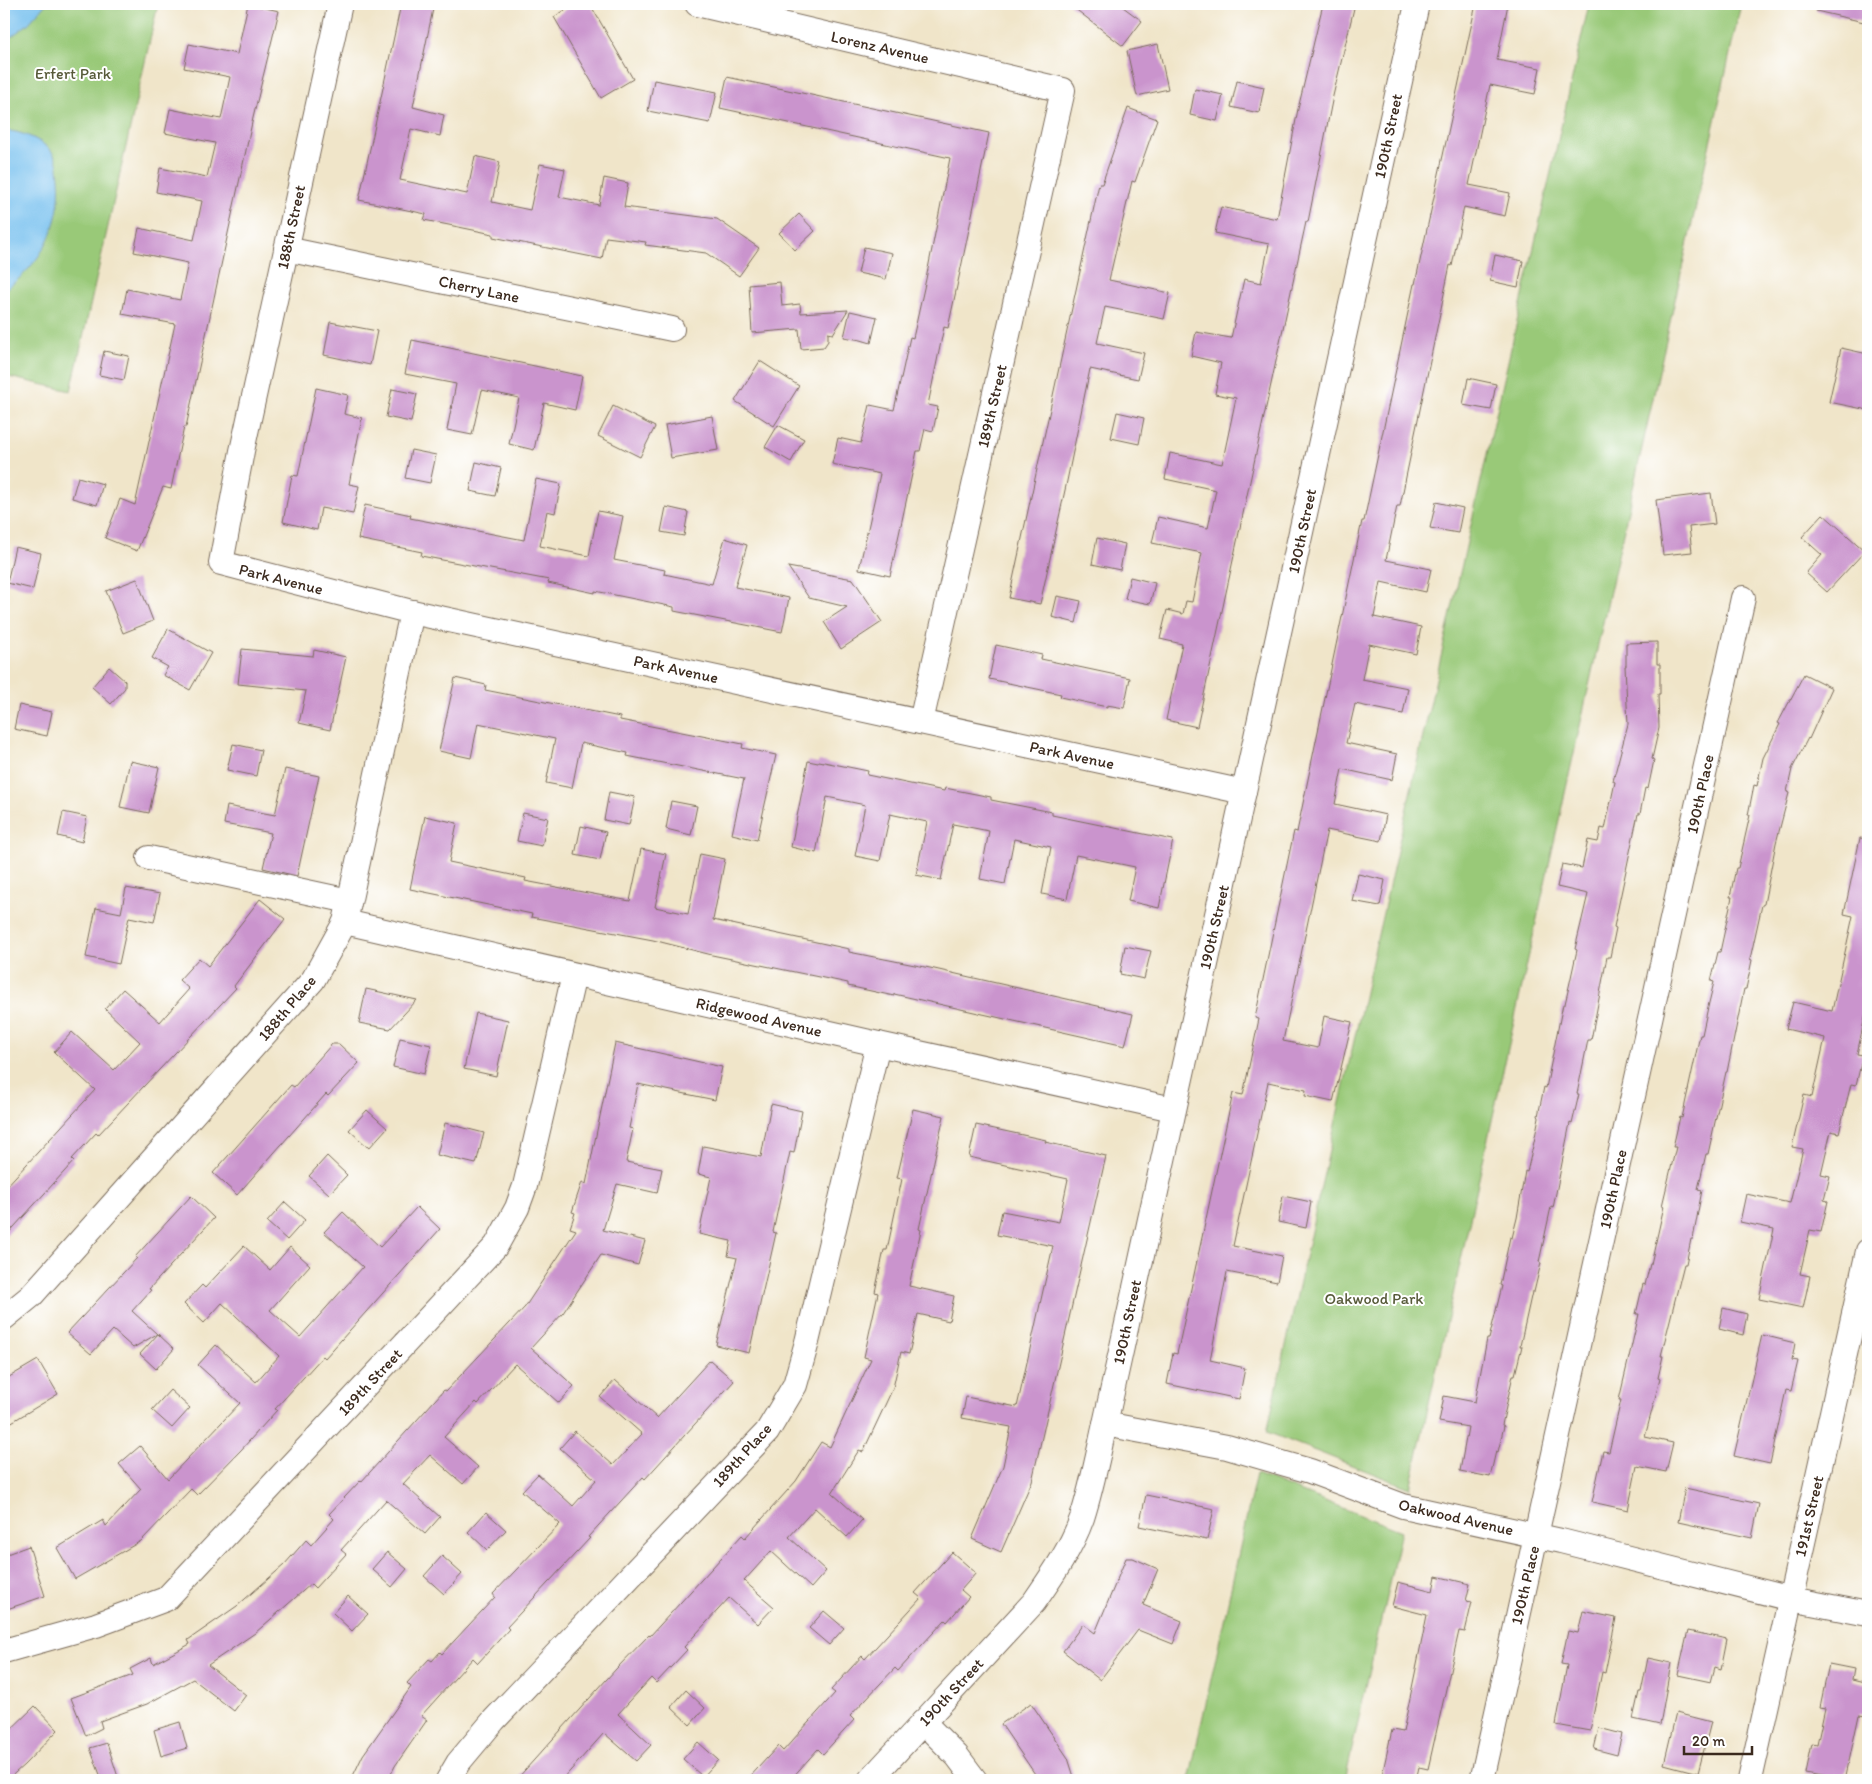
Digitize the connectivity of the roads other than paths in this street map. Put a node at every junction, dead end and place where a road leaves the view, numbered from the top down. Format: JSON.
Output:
{"nodes":[{"id":1,"x":340,"y":4,"type":"edge"},
{"id":2,"x":697,"y":4,"type":"edge"},
{"id":3,"x":1417,"y":4,"type":"edge"},
{"id":4,"x":1063,"y":90,"type":"joint"},
{"id":5,"x":286,"y":249,"type":"junction"},
{"id":6,"x":672,"y":329,"type":"dead end"},
{"id":7,"x":242,"y":451,"type":"joint"},
{"id":8,"x":1743,"y":598,"type":"dead end"},
{"id":9,"x":412,"y":612,"type":"junction"},
{"id":10,"x":921,"y":722,"type":"junction"},
{"id":11,"x":1244,"y":792,"type":"junction"},
{"id":12,"x":149,"y":858,"type":"dead end"},
{"id":13,"x":347,"y":912,"type":"junction"},
{"id":14,"x":574,"y":975,"type":"junction"},
{"id":15,"x":878,"y":1044,"type":"junction"},
{"id":16,"x":1174,"y":1109,"type":"junction"},
{"id":17,"x":1868,"y":1251,"type":"edge"},
{"id":18,"x":4,"y":1318,"type":"edge"},
{"id":19,"x":1105,"y":1424,"type":"junction"},
{"id":20,"x":1536,"y":1536,"type":"junction"},
{"id":21,"x":1791,"y":1599,"type":"junction"},
{"id":22,"x":1868,"y":1614,"type":"edge"},
{"id":23,"x":4,"y":1651,"type":"edge"},
{"id":24,"x":923,"y":1722,"type":"junction"},
{"id":25,"x":448,"y":1780,"type":"edge"},
{"id":26,"x":870,"y":1780,"type":"edge"},
{"id":27,"x":975,"y":1780,"type":"edge"},
{"id":28,"x":1482,"y":1780,"type":"edge"},
{"id":29,"x":1750,"y":1780,"type":"edge"}],
"edges":[{"from":1,"to":5,"type":"street","name":"188th Street"},
{"from":2,"to":4,"type":"street","name":"Lorenz Avenue"},
{"from":3,"to":11,"type":"street","name":"190th Street"},
{"from":4,"to":10,"type":"street","name":"189th Street"},
{"from":5,"to":6,"type":"street","name":"Cherry Lane"},
{"from":5,"to":7,"type":"street","name":"188th Street"},
{"from":7,"to":9,"type":"street","name":"Park Avenue"},
{"from":8,"to":20,"type":"street","name":"190th Place"},
{"from":9,"to":10,"type":"street","name":"Park Avenue"},
{"from":9,"to":13,"type":"street","name":"188th Place"},
{"from":10,"to":11,"type":"street","name":"Park Avenue"},
{"from":11,"to":16,"type":"street","name":"190th Street"},
{"from":12,"to":13,"type":"street","name":"Ridgewood Avenue"},
{"from":13,"to":14,"type":"street","name":"Ridgewood Avenue"},
{"from":13,"to":18,"type":"street","name":"188th Place"},
{"from":14,"to":15,"type":"street","name":"Ridgewood Avenue"},
{"from":14,"to":23,"type":"street","name":"189th Street"},
{"from":15,"to":16,"type":"street","name":"Ridgewood Avenue"},
{"from":15,"to":25,"type":"street","name":"189th Place"},
{"from":16,"to":19,"type":"street","name":"190th Street"},
{"from":17,"to":21,"type":"street","name":"191st Street"},
{"from":19,"to":20,"type":"street","name":"Oakwood Avenue"},
{"from":19,"to":24,"type":"street","name":"190th Street"},
{"from":20,"to":21,"type":"street","name":"Oakwood Avenue"},
{"from":20,"to":28,"type":"street","name":"190th Place"},
{"from":21,"to":22,"type":"street","name":"Oakwood Avenue"},
{"from":21,"to":29,"type":"street","name":"191st Street"},
{"from":24,"to":26,"type":"street","name":"190th Street"},
{"from":24,"to":27,"type":"street"}]}
